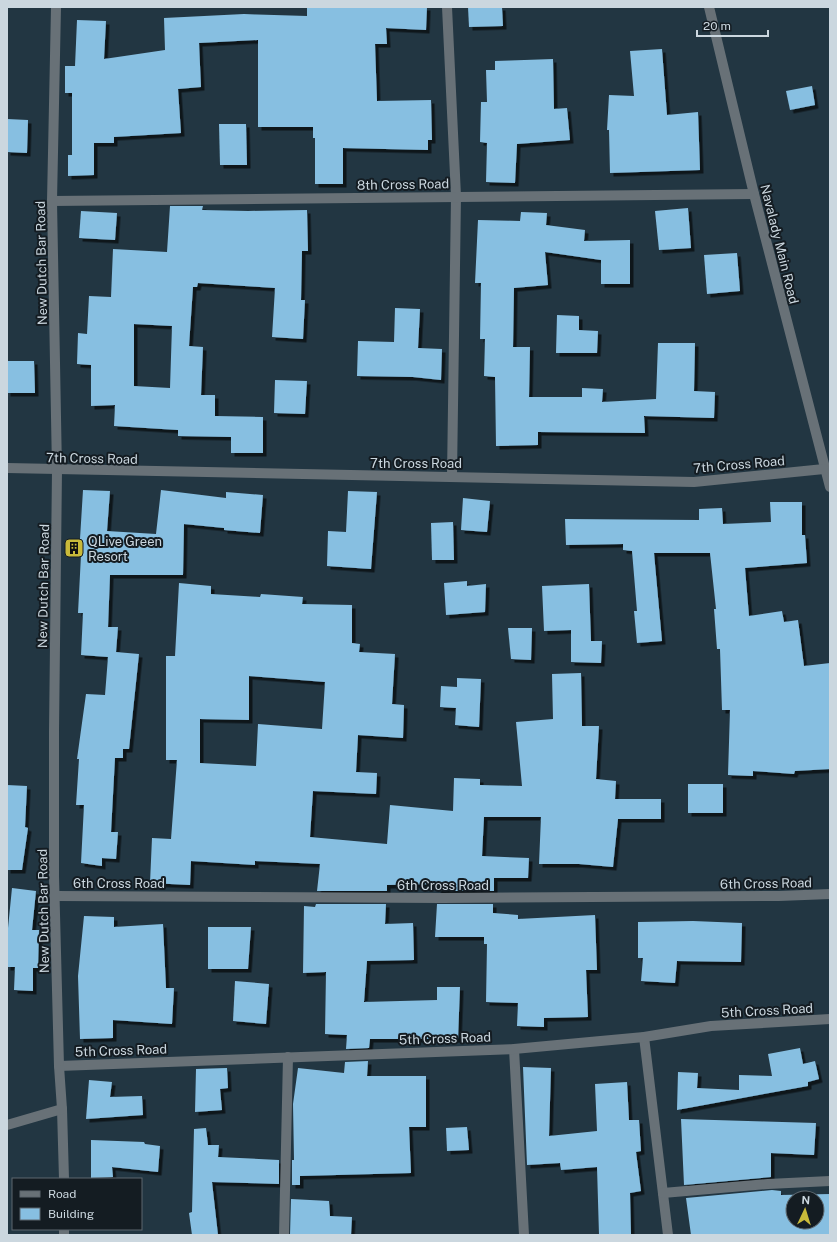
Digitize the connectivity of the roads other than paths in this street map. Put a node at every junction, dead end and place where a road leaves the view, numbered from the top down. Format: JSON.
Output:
{"nodes":[{"id":1,"x":56,"y":7,"type":"edge"},
{"id":2,"x":447,"y":7,"type":"edge"},
{"id":3,"x":709,"y":7,"type":"edge"},
{"id":4,"x":754,"y":194,"type":"junction"},
{"id":5,"x":456,"y":196,"type":"junction"},
{"id":6,"x":52,"y":201,"type":"junction"},
{"id":7,"x":7,"y":468,"type":"edge"},
{"id":8,"x":824,"y":469,"type":"junction"},
{"id":9,"x":57,"y":470,"type":"junction"},
{"id":10,"x":452,"y":476,"type":"junction"},
{"id":11,"x":830,"y":487,"type":"edge"},
{"id":12,"x":830,"y":894,"type":"edge"},
{"id":13,"x":56,"y":896,"type":"junction"},
{"id":14,"x":830,"y":1019,"type":"edge"},
{"id":15,"x":644,"y":1037,"type":"junction"},
{"id":16,"x":514,"y":1049,"type":"junction"},
{"id":17,"x":288,"y":1057,"type":"junction"},
{"id":18,"x":59,"y":1066,"type":"junction"},
{"id":19,"x":62,"y":1109,"type":"junction"},
{"id":20,"x":7,"y":1125,"type":"edge"},
{"id":21,"x":64,"y":1178,"type":"edge"},
{"id":22,"x":830,"y":1181,"type":"edge"},
{"id":23,"x":663,"y":1193,"type":"junction"},
{"id":24,"x":284,"y":1235,"type":"edge"},
{"id":25,"x":524,"y":1235,"type":"edge"},
{"id":26,"x":668,"y":1235,"type":"edge"}],
"edges":[{"from":1,"to":6,"type":"street","name":"New Dutch Bar Road"},
{"from":2,"to":5,"type":"street"},
{"from":3,"to":4,"type":"street","name":"Navalady Main Road"},
{"from":4,"to":5,"type":"street","name":"8th Cross Road"},
{"from":4,"to":8,"type":"street","name":"Navalady Main Road"},
{"from":5,"to":6,"type":"street","name":"8th Cross Road"},
{"from":5,"to":10,"type":"street"},
{"from":6,"to":9,"type":"street","name":"New Dutch Bar Road"},
{"from":7,"to":9,"type":"street","name":"7th Cross Road"},
{"from":8,"to":10,"type":"street","name":"7th Cross Road"},
{"from":8,"to":11,"type":"street","name":"Navalady Main Road"},
{"from":9,"to":10,"type":"street","name":"7th Cross Road"},
{"from":9,"to":13,"type":"street","name":"New Dutch Bar Road"},
{"from":12,"to":13,"type":"street","name":"6th Cross Road"},
{"from":13,"to":18,"type":"street","name":"New Dutch Bar Road"},
{"from":14,"to":15,"type":"street","name":"5th Cross Road"},
{"from":15,"to":16,"type":"street","name":"5th Cross Road"},
{"from":15,"to":23,"type":"street"},
{"from":16,"to":17,"type":"street","name":"5th Cross Road"},
{"from":16,"to":25,"type":"street"},
{"from":17,"to":18,"type":"street","name":"5th Cross Road"},
{"from":17,"to":24,"type":"street"},
{"from":18,"to":19,"type":"street","name":"New Dutch Bar Road"},
{"from":19,"to":20,"type":"street"},
{"from":19,"to":21,"type":"street","name":"New Dutch Bar Road"},
{"from":22,"to":23,"type":"street"},
{"from":23,"to":26,"type":"street"}]}
